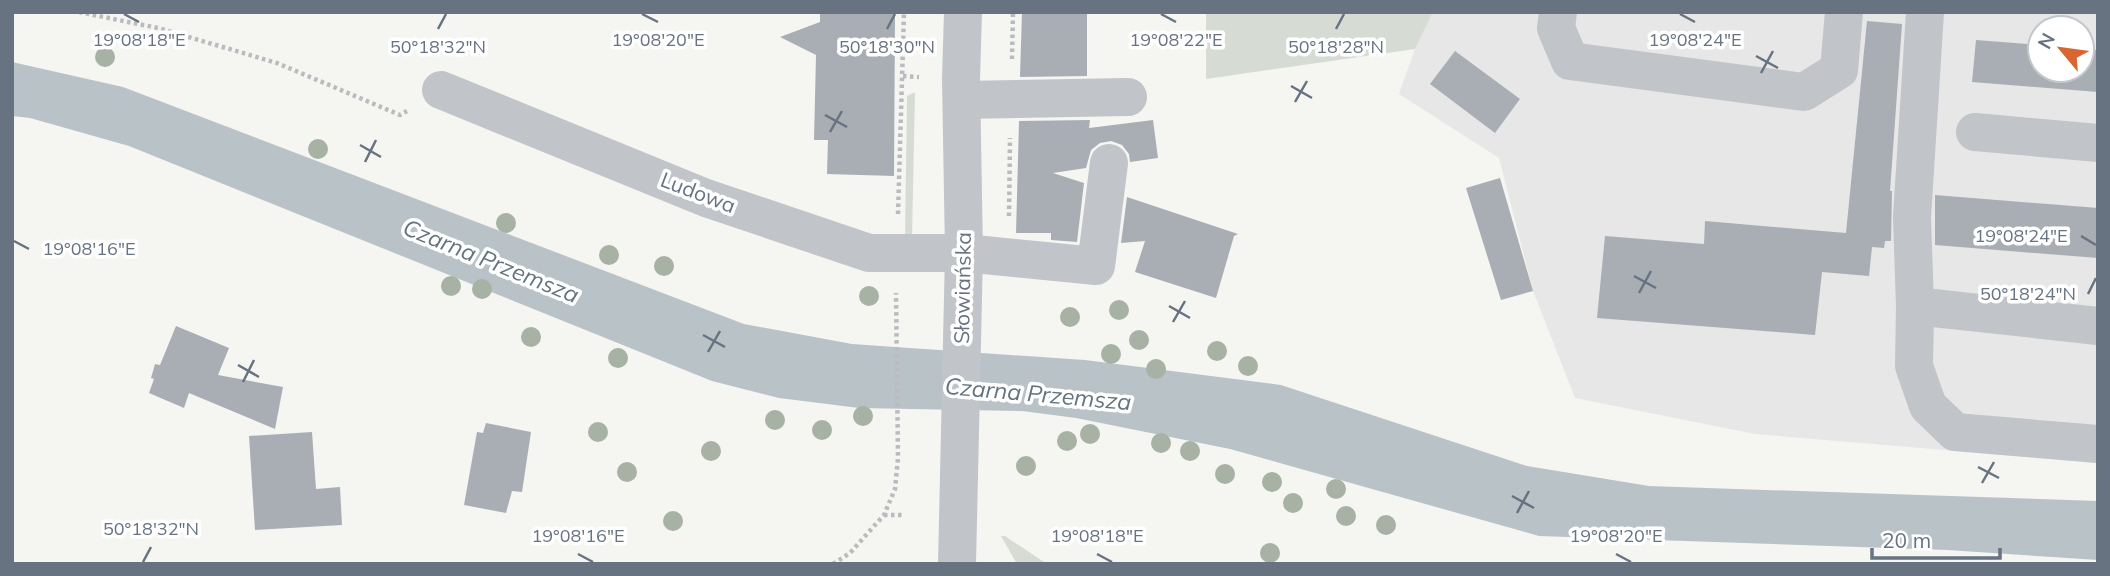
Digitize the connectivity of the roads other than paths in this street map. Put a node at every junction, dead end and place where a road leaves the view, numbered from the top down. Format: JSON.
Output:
{"nodes":[{"id":1,"x":963,"y":12,"type":"edge"},
{"id":2,"x":1558,"y":12,"type":"edge"},
{"id":3,"x":1844,"y":12,"type":"edge"},
{"id":4,"x":1925,"y":12,"type":"edge"},
{"id":5,"x":441,"y":90,"type":"road end"},
{"id":6,"x":1128,"y":97,"type":"dead end"},
{"id":7,"x":962,"y":100,"type":"junction"},
{"id":8,"x":1975,"y":132,"type":"dead end"},
{"id":9,"x":2098,"y":143,"type":"edge"},
{"id":10,"x":1109,"y":163,"type":"dead end"},
{"id":11,"x":964,"y":269,"type":"junction"},
{"id":12,"x":1915,"y":306,"type":"junction"},
{"id":13,"x":2098,"y":326,"type":"edge"},
{"id":14,"x":2098,"y":444,"type":"edge"},
{"id":15,"x":957,"y":564,"type":"edge"}],
"edges":[{"from":1,"to":7,"type":"street","name":"Słowiańska"},
{"from":2,"to":3,"type":"street"},
{"from":4,"to":12,"type":"street"},
{"from":5,"to":11,"type":"street","name":"Ludowa"},
{"from":6,"to":7,"type":"street"},
{"from":7,"to":11,"type":"street","name":"Słowiańska"},
{"from":8,"to":9,"type":"street"},
{"from":10,"to":11,"type":"street","name":"Ludowa"},
{"from":11,"to":15,"type":"street","name":"Słowiańska"},
{"from":12,"to":13,"type":"street"},
{"from":12,"to":14,"type":"street"}]}
